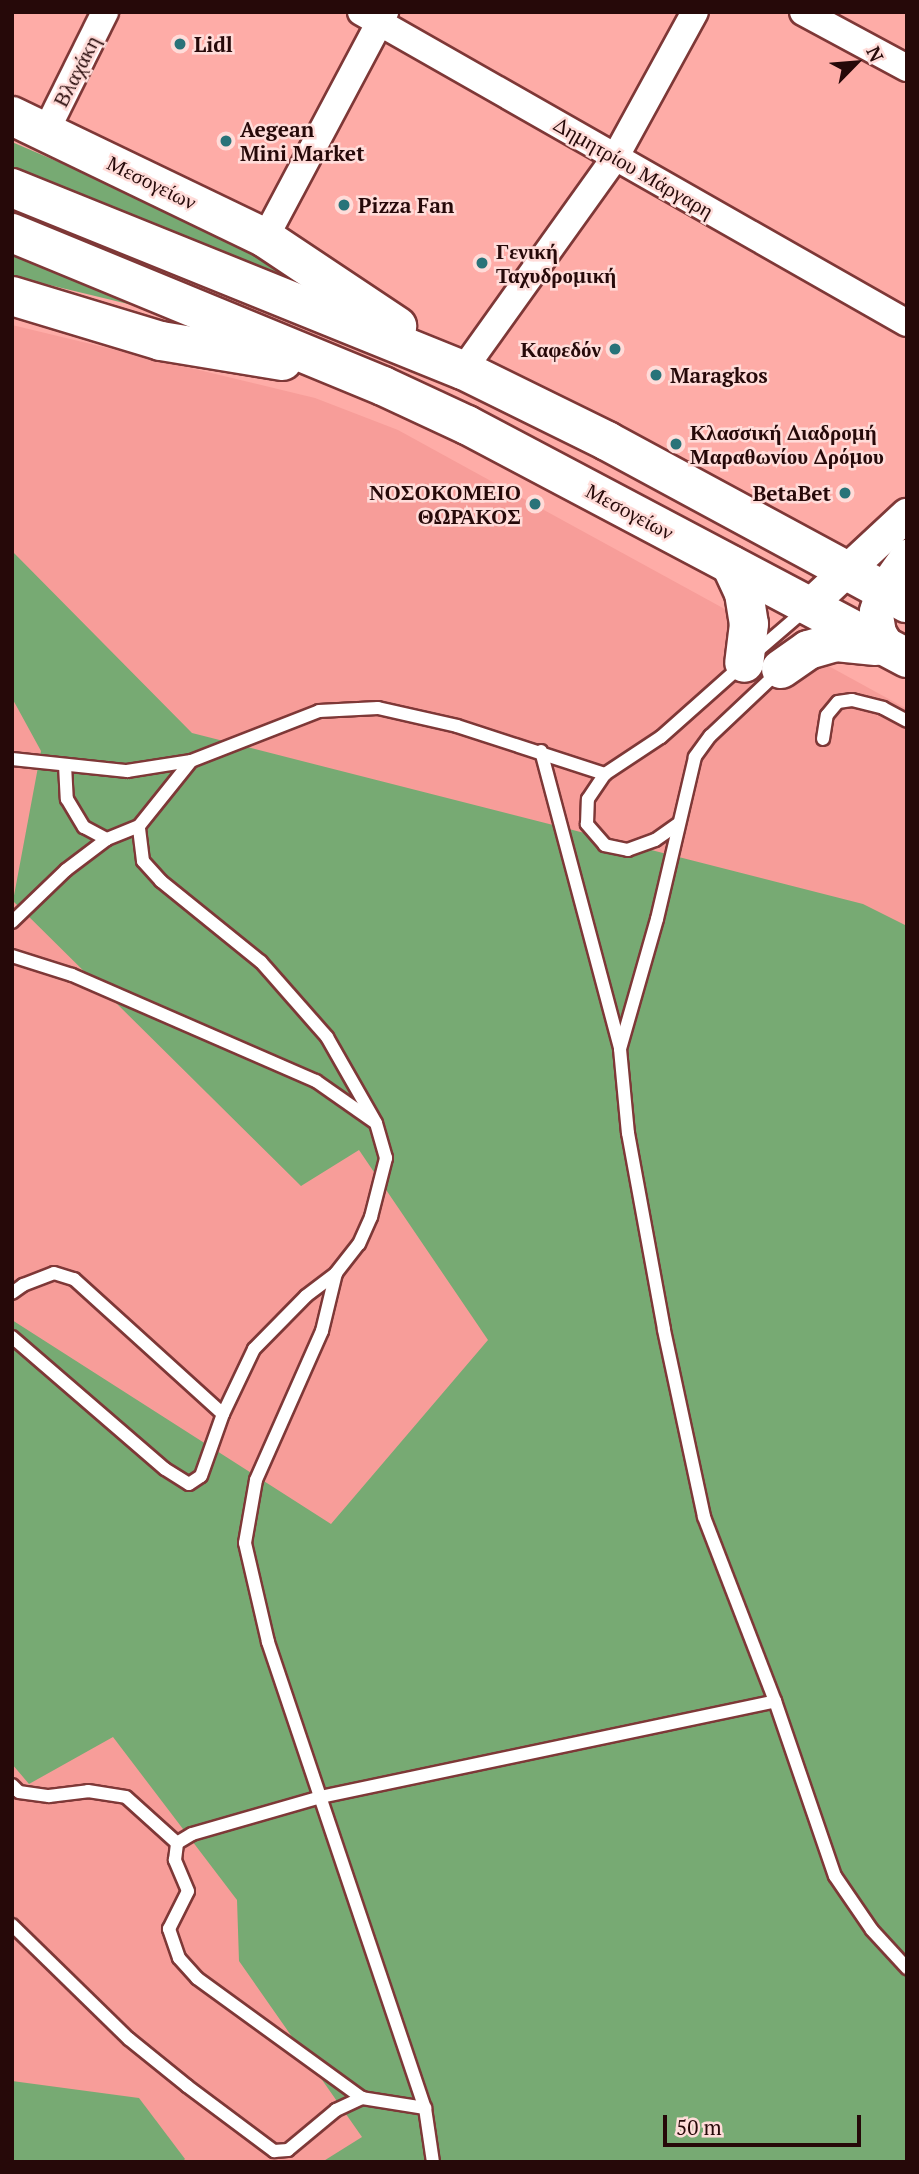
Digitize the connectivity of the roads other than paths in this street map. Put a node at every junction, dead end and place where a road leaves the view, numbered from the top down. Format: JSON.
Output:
{"nodes":[{"id":1,"x":105,"y":12,"type":"edge"},
{"id":2,"x":695,"y":12,"type":"edge"},
{"id":3,"x":803,"y":12,"type":"edge"},
{"id":4,"x":375,"y":15,"type":"edge"},
{"id":5,"x":907,"y":68,"type":"edge"},
{"id":6,"x":29,"y":123,"type":"edge"},
{"id":7,"x":616,"y":156,"type":"junction"},
{"id":8,"x":12,"y":188,"type":"edge"},
{"id":9,"x":12,"y":233,"type":"edge"},
{"id":10,"x":265,"y":238,"type":"junction"},
{"id":11,"x":14,"y":297,"type":"edge"},
{"id":12,"x":907,"y":323,"type":"edge"},
{"id":13,"x":463,"y":370,"type":"junction"},
{"id":14,"x":349,"y":372,"type":"junction"},
{"id":15,"x":907,"y":515,"type":"edge"},
{"id":16,"x":907,"y":556,"type":"edge"},
{"id":17,"x":731,"y":565,"type":"junction"},
{"id":18,"x":847,"y":571,"type":"junction"},
{"id":19,"x":895,"y":596,"type":"edge"},
{"id":20,"x":805,"y":623,"type":"junction"},
{"id":21,"x":898,"y":654,"type":"edge"},
{"id":22,"x":744,"y":663,"type":"junction"},
{"id":23,"x":781,"y":669,"type":"junction"},
{"id":24,"x":907,"y":721,"type":"edge"},
{"id":25,"x":823,"y":739,"type":"dead end"},
{"id":26,"x":541,"y":751,"type":"junction"},
{"id":27,"x":12,"y":759,"type":"edge"},
{"id":28,"x":191,"y":761,"type":"junction"},
{"id":29,"x":65,"y":765,"type":"junction"},
{"id":30,"x":605,"y":774,"type":"junction"},
{"id":31,"x":678,"y":824,"type":"junction"},
{"id":32,"x":139,"y":826,"type":"junction"},
{"id":33,"x":107,"y":839,"type":"junction"},
{"id":34,"x":12,"y":922,"type":"edge"},
{"id":35,"x":12,"y":956,"type":"edge"},
{"id":36,"x":620,"y":1049,"type":"junction"},
{"id":37,"x":376,"y":1123,"type":"junction"},
{"id":38,"x":336,"y":1273,"type":"junction"},
{"id":39,"x":12,"y":1293,"type":"edge"},
{"id":40,"x":12,"y":1337,"type":"edge"},
{"id":41,"x":223,"y":1414,"type":"junction"},
{"id":42,"x":775,"y":1701,"type":"junction"},
{"id":43,"x":12,"y":1785,"type":"edge"},
{"id":44,"x":321,"y":1797,"type":"junction"},
{"id":45,"x":177,"y":1843,"type":"junction"},
{"id":46,"x":12,"y":1925,"type":"edge"},
{"id":47,"x":907,"y":1968,"type":"edge"},
{"id":48,"x":362,"y":2098,"type":"junction"},
{"id":49,"x":425,"y":2108,"type":"junction"},
{"id":50,"x":433,"y":2162,"type":"edge"}],
"edges":[{"from":1,"to":6,"type":"street","name":"Βλαχάκη"},
{"from":2,"to":7,"type":"street"},
{"from":3,"to":5,"type":"street"},
{"from":4,"to":7,"type":"street","name":"Δημητρίου Μάργαρη"},
{"from":4,"to":10,"type":"street"},
{"from":6,"to":10,"type":"main road","name":"Μεσογείων"},
{"from":7,"to":12,"type":"street","name":"Δημητρίου Μάργαρη"},
{"from":7,"to":13,"type":"street"},
{"from":8,"to":13,"type":"main road","name":"Μεσογείων"},
{"from":9,"to":14,"type":"main road","name":"Μεσογείων"},
{"from":10,"to":13,"type":"main road","name":"Μεσογείων"},
{"from":11,"to":14,"type":"main road","name":"Μεσογείων"},
{"from":13,"to":18,"type":"main road","name":"Μεσογείων"},
{"from":14,"to":17,"type":"main road","name":"Μεσογείων"},
{"from":15,"to":18,"type":"street"},
{"from":16,"to":19,"type":"street"},
{"from":17,"to":20,"type":"main road","name":"Μεσογείων"},
{"from":17,"to":22,"type":"main road"},
{"from":18,"to":19,"type":"main road","name":"Μεσογείων"},
{"from":18,"to":20,"type":"street"},
{"from":19,"to":21,"type":"street"},
{"from":20,"to":21,"type":"main road","name":"Μεσογείων"},
{"from":20,"to":22,"type":"lane"},
{"from":20,"to":23,"type":"lane"},
{"from":21,"to":23,"type":"main road"},
{"from":22,"to":30,"type":"lane"},
{"from":23,"to":31,"type":"lane"},
{"from":24,"to":25,"type":"lane"},
{"from":26,"to":28,"type":"lane"},
{"from":26,"to":30,"type":"lane"},
{"from":26,"to":36,"type":"lane"},
{"from":27,"to":29,"type":"lane"},
{"from":28,"to":29,"type":"lane"},
{"from":28,"to":32,"type":"lane"},
{"from":29,"to":33,"type":"lane"},
{"from":30,"to":31,"type":"lane"},
{"from":31,"to":36,"type":"lane"},
{"from":32,"to":33,"type":"lane"},
{"from":32,"to":37,"type":"lane"},
{"from":33,"to":34,"type":"lane"},
{"from":35,"to":37,"type":"lane"},
{"from":36,"to":42,"type":"lane"},
{"from":37,"to":38,"type":"lane"},
{"from":38,"to":41,"type":"lane"},
{"from":38,"to":44,"type":"lane"},
{"from":39,"to":41,"type":"lane"},
{"from":40,"to":41,"type":"lane"},
{"from":42,"to":44,"type":"lane"},
{"from":42,"to":47,"type":"lane"},
{"from":43,"to":45,"type":"lane"},
{"from":44,"to":45,"type":"lane"},
{"from":44,"to":49,"type":"lane"},
{"from":45,"to":48,"type":"lane"},
{"from":46,"to":48,"type":"lane"},
{"from":48,"to":49,"type":"lane"},
{"from":49,"to":50,"type":"lane"}]}
